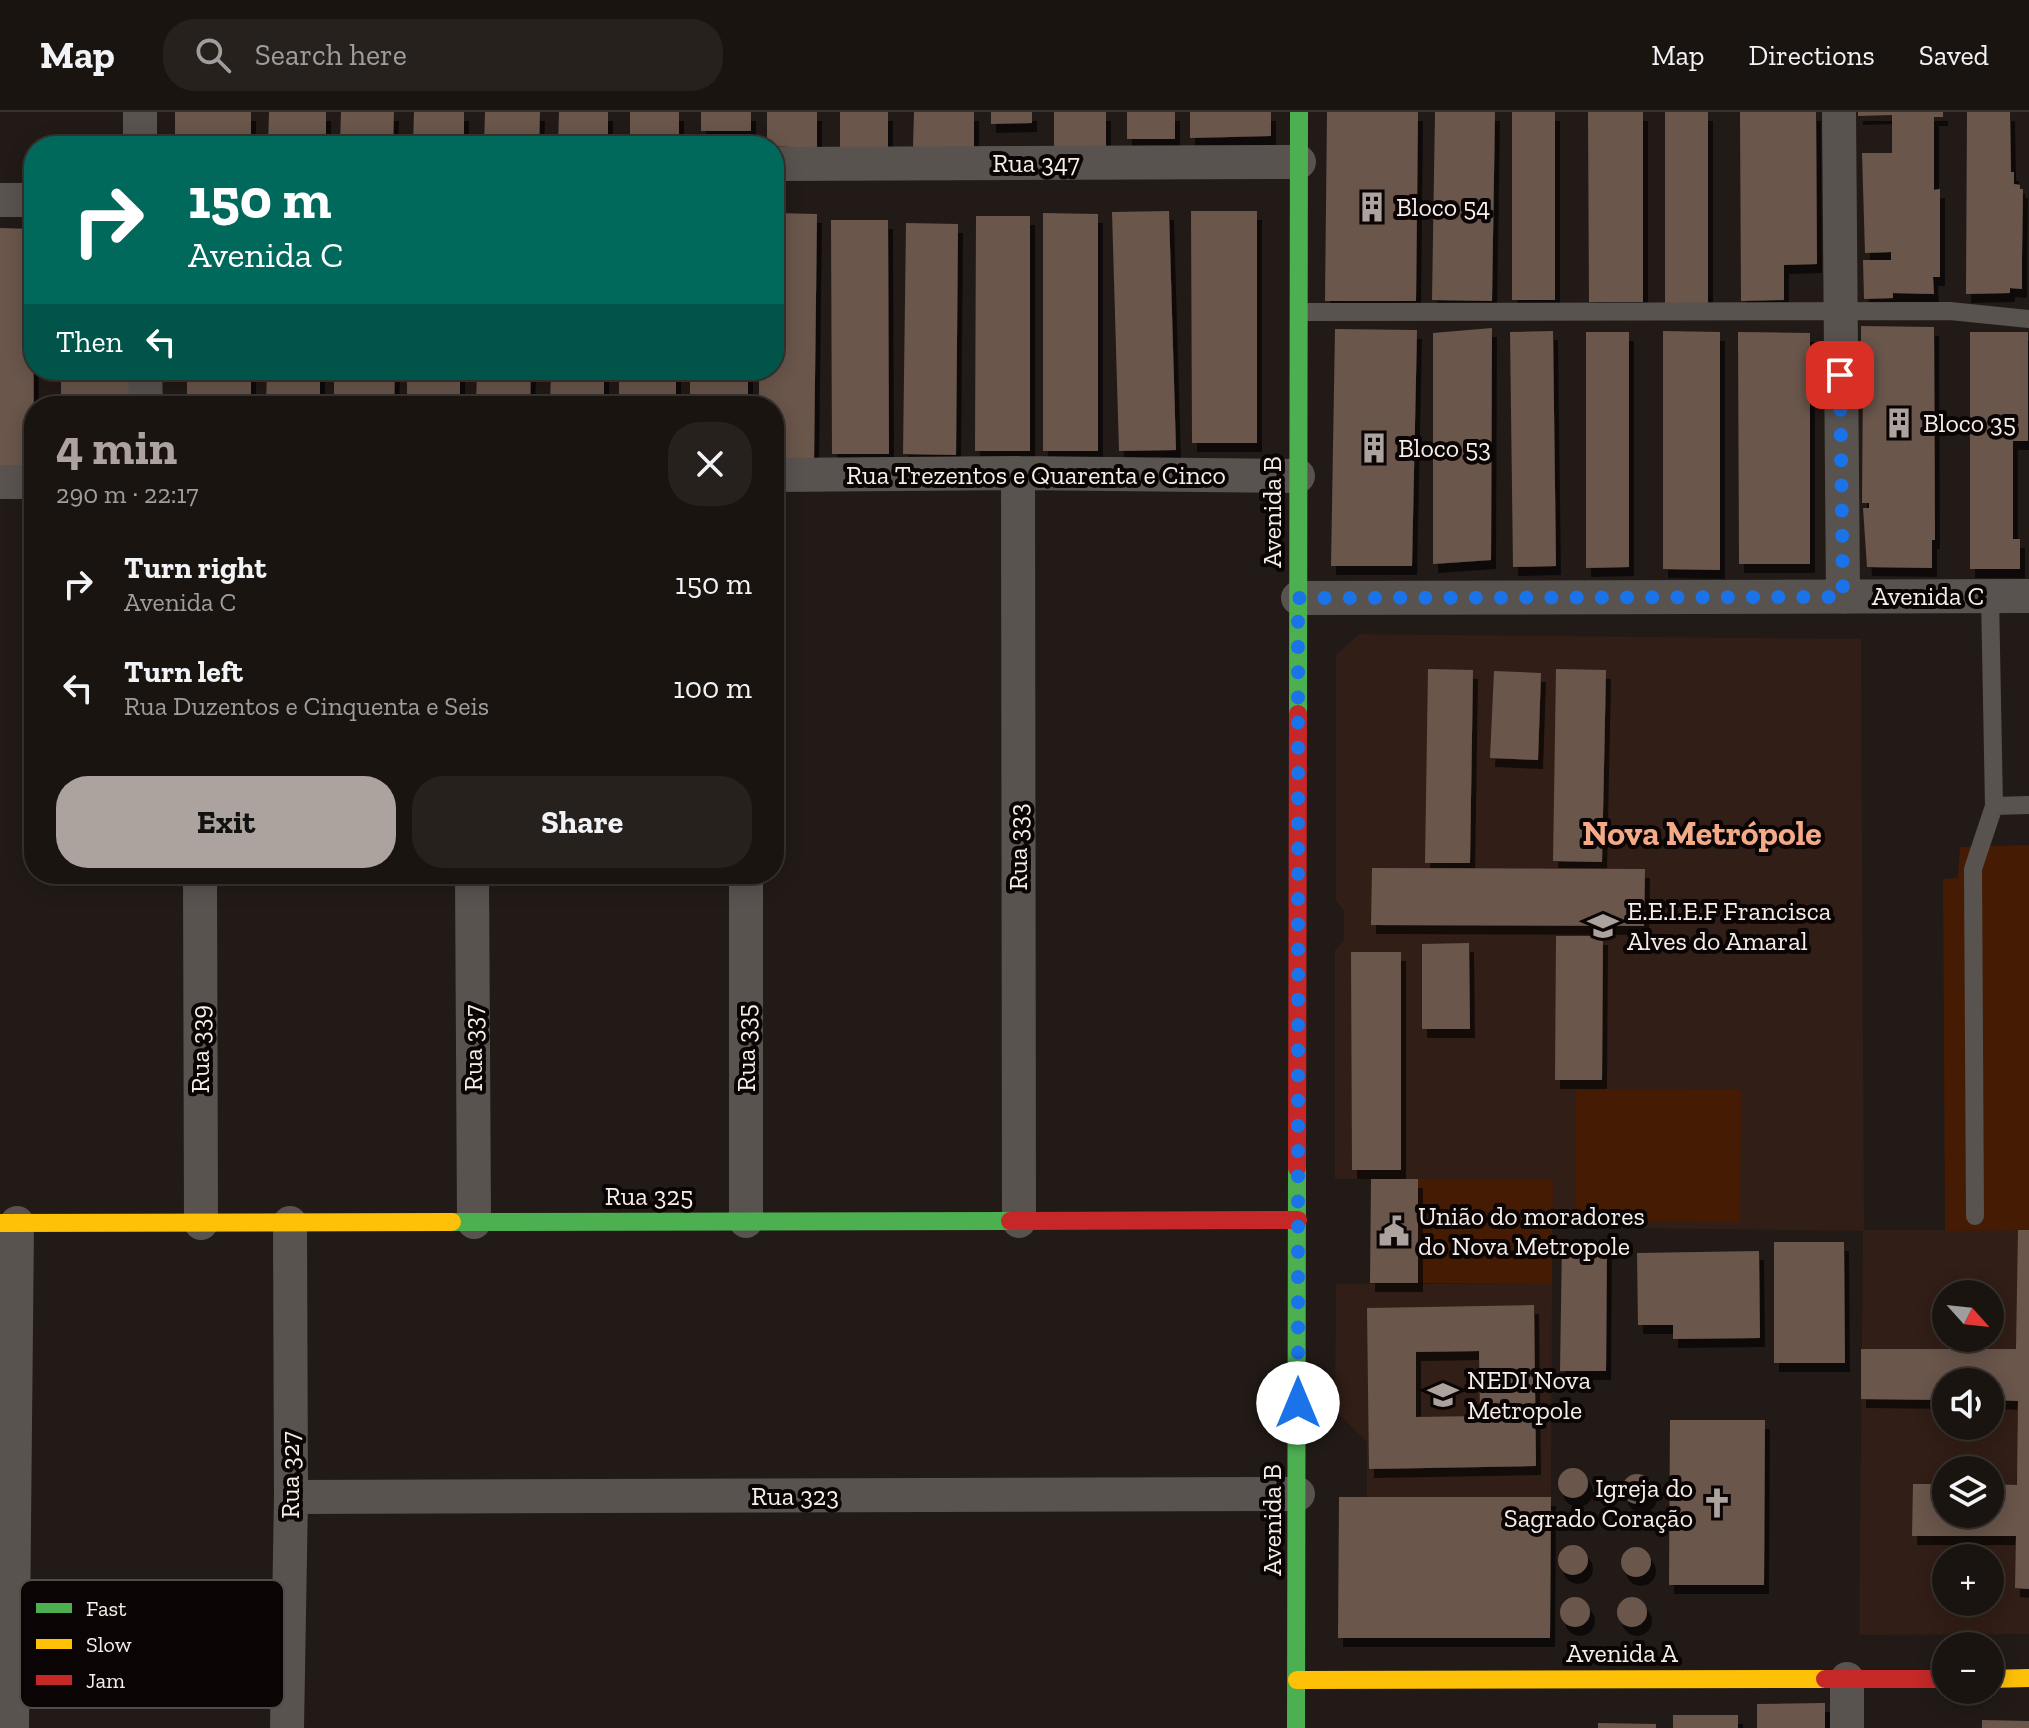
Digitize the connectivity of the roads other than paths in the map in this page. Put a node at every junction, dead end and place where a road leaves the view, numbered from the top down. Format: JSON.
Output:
{"nodes":[{"id":1,"x":140,"y":112,"type":"edge"},
{"id":2,"x":1299,"y":112,"type":"edge"},
{"id":3,"x":1839,"y":112,"type":"edge"},
{"id":4,"x":140,"y":136,"type":"edge"},
{"id":5,"x":1299,"y":162,"type":"junction"},
{"id":6,"x":784,"y":164,"type":"edge"},
{"id":7,"x":0,"y":200,"type":"edge"},
{"id":8,"x":24,"y":200,"type":"edge"},
{"id":9,"x":1299,"y":312,"type":"junction"},
{"id":10,"x":1840,"y":312,"type":"junction"},
{"id":11,"x":2029,"y":319,"type":"edge"},
{"id":12,"x":1018,"y":473,"type":"junction"},
{"id":13,"x":784,"y":475,"type":"edge"},
{"id":14,"x":1298,"y":476,"type":"junction"},
{"id":15,"x":0,"y":482,"type":"edge"},
{"id":16,"x":24,"y":482,"type":"edge"},
{"id":17,"x":1990,"y":596,"type":"junction"},
{"id":18,"x":2029,"y":596,"type":"edge"},
{"id":19,"x":1843,"y":597,"type":"junction"},
{"id":20,"x":1298,"y":598,"type":"junction"},
{"id":21,"x":2029,"y":805,"type":"edge"},
{"id":22,"x":1994,"y":806,"type":"junction"},
{"id":23,"x":200,"y":884,"type":"edge"},
{"id":24,"x":472,"y":884,"type":"edge"},
{"id":25,"x":746,"y":884,"type":"edge"},
{"id":26,"x":1975,"y":1216,"type":"dead end"},
{"id":27,"x":1298,"y":1220,"type":"junction"},
{"id":28,"x":746,"y":1221,"type":"junction"},
{"id":29,"x":1019,"y":1221,"type":"junction"},
{"id":30,"x":474,"y":1222,"type":"junction"},
{"id":31,"x":8,"y":1223,"type":"edge"},
{"id":32,"x":201,"y":1223,"type":"junction"},
{"id":33,"x":290,"y":1223,"type":"junction"},
{"id":34,"x":1298,"y":1494,"type":"junction"},
{"id":35,"x":291,"y":1497,"type":"junction"},
{"id":36,"x":2029,"y":1678,"type":"edge"},
{"id":37,"x":1847,"y":1679,"type":"junction"},
{"id":38,"x":1932,"y":1679,"type":"edge"},
{"id":39,"x":2004,"y":1679,"type":"edge"},
{"id":40,"x":1297,"y":1680,"type":"junction"},
{"id":41,"x":12,"y":1728,"type":"edge"},
{"id":42,"x":287,"y":1728,"type":"edge"},
{"id":43,"x":1296,"y":1728,"type":"edge"},
{"id":44,"x":1847,"y":1728,"type":"edge"}],
"edges":[{"from":1,"to":4,"type":"street"},
{"from":2,"to":5,"type":"street","name":"Avenida B"},
{"from":3,"to":10,"type":"street"},
{"from":5,"to":6,"type":"street","name":"Rua 347"},
{"from":5,"to":9,"type":"street","name":"Avenida B"},
{"from":7,"to":8,"type":"street"},
{"from":9,"to":10,"type":"lane"},
{"from":9,"to":14,"type":"street","name":"Avenida B"},
{"from":10,"to":11,"type":"lane"},
{"from":10,"to":19,"type":"street"},
{"from":12,"to":13,"type":"street","name":"Rua Trezentos e Quarenta e Cinco"},
{"from":12,"to":14,"type":"street","name":"Rua Trezentos e Quarenta e Cinco"},
{"from":12,"to":29,"type":"street","name":"Rua 333"},
{"from":14,"to":20,"type":"street","name":"Avenida B"},
{"from":15,"to":16,"type":"street"},
{"from":17,"to":18,"type":"street","name":"Avenida C"},
{"from":17,"to":19,"type":"street","name":"Avenida C"},
{"from":17,"to":22,"type":"lane"},
{"from":19,"to":20,"type":"street","name":"Avenida C"},
{"from":20,"to":27,"type":"street","name":"Avenida B"},
{"from":21,"to":22,"type":"lane"},
{"from":22,"to":26,"type":"lane"},
{"from":23,"to":32,"type":"street","name":"Rua 339"},
{"from":24,"to":30,"type":"street","name":"Rua 337"},
{"from":25,"to":28,"type":"street","name":"Rua 335"},
{"from":27,"to":29,"type":"street","name":"Rua 325"},
{"from":27,"to":34,"type":"street","name":"Avenida B"},
{"from":28,"to":29,"type":"street","name":"Rua 325"},
{"from":28,"to":30,"type":"street","name":"Rua 325"},
{"from":30,"to":33,"type":"street","name":"Rua 325"},
{"from":31,"to":32,"type":"street","name":"Rua 325"},
{"from":31,"to":41,"type":"street"},
{"from":32,"to":33,"type":"street","name":"Rua 325"},
{"from":33,"to":35,"type":"street","name":"Rua 327"},
{"from":34,"to":35,"type":"street","name":"Rua 323"},
{"from":34,"to":40,"type":"street","name":"Avenida B"},
{"from":35,"to":42,"type":"street","name":"Rua 327"},
{"from":36,"to":39,"type":"street"},
{"from":37,"to":38,"type":"street","name":"Avenida A"},
{"from":37,"to":40,"type":"street","name":"Avenida A"},
{"from":37,"to":44,"type":"street"},
{"from":40,"to":43,"type":"street","name":"Avenida B"}]}
